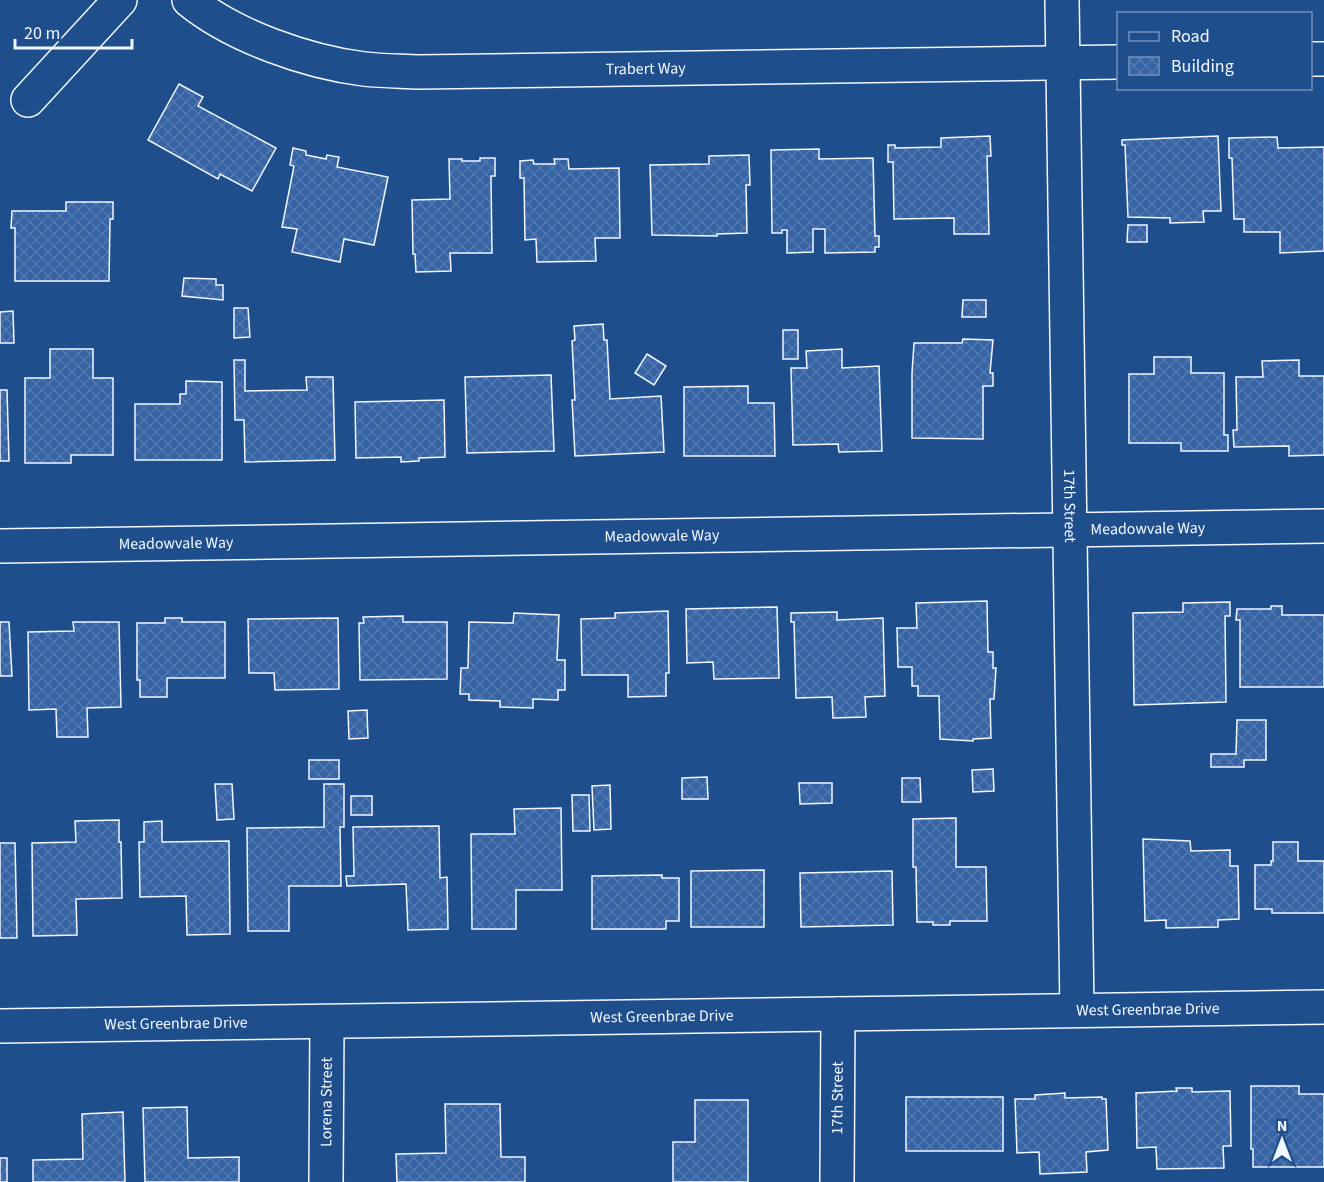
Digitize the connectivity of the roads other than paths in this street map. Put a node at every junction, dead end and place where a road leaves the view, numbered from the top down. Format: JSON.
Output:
{"nodes":[{"id":1,"x":120,"y":0,"type":"edge"},
{"id":2,"x":189,"y":0,"type":"edge"},
{"id":3,"x":1062,"y":0,"type":"edge"},
{"id":4,"x":1117,"y":62,"type":"edge"},
{"id":5,"x":1063,"y":63,"type":"junction"},
{"id":6,"x":28,"y":100,"type":"dead end"},
{"id":7,"x":1324,"y":526,"type":"edge"},
{"id":8,"x":1070,"y":530,"type":"junction"},
{"id":9,"x":0,"y":546,"type":"edge"},
{"id":10,"x":1324,"y":1007,"type":"edge"},
{"id":11,"x":1077,"y":1010,"type":"junction"},
{"id":12,"x":838,"y":1014,"type":"junction"},
{"id":13,"x":327,"y":1022,"type":"junction"},
{"id":14,"x":0,"y":1026,"type":"edge"},
{"id":15,"x":326,"y":1182,"type":"edge"},
{"id":16,"x":837,"y":1182,"type":"edge"}],
"edges":[{"from":1,"to":6,"type":"street"},
{"from":2,"to":5,"type":"street","name":"Trabert Way"},
{"from":3,"to":5,"type":"street","name":"17th Street"},
{"from":4,"to":5,"type":"street","name":"Trabert Way"},
{"from":5,"to":8,"type":"street","name":"17th Street"},
{"from":7,"to":8,"type":"street","name":"Meadowvale Way"},
{"from":8,"to":9,"type":"street","name":"Meadowvale Way"},
{"from":8,"to":11,"type":"street","name":"17th Street"},
{"from":10,"to":11,"type":"street","name":"West Greenbrae Drive"},
{"from":11,"to":12,"type":"street","name":"West Greenbrae Drive"},
{"from":12,"to":13,"type":"street","name":"West Greenbrae Drive"},
{"from":12,"to":16,"type":"street","name":"17th Street"},
{"from":13,"to":14,"type":"street","name":"West Greenbrae Drive"},
{"from":13,"to":15,"type":"street","name":"Lorena Street"}]}
